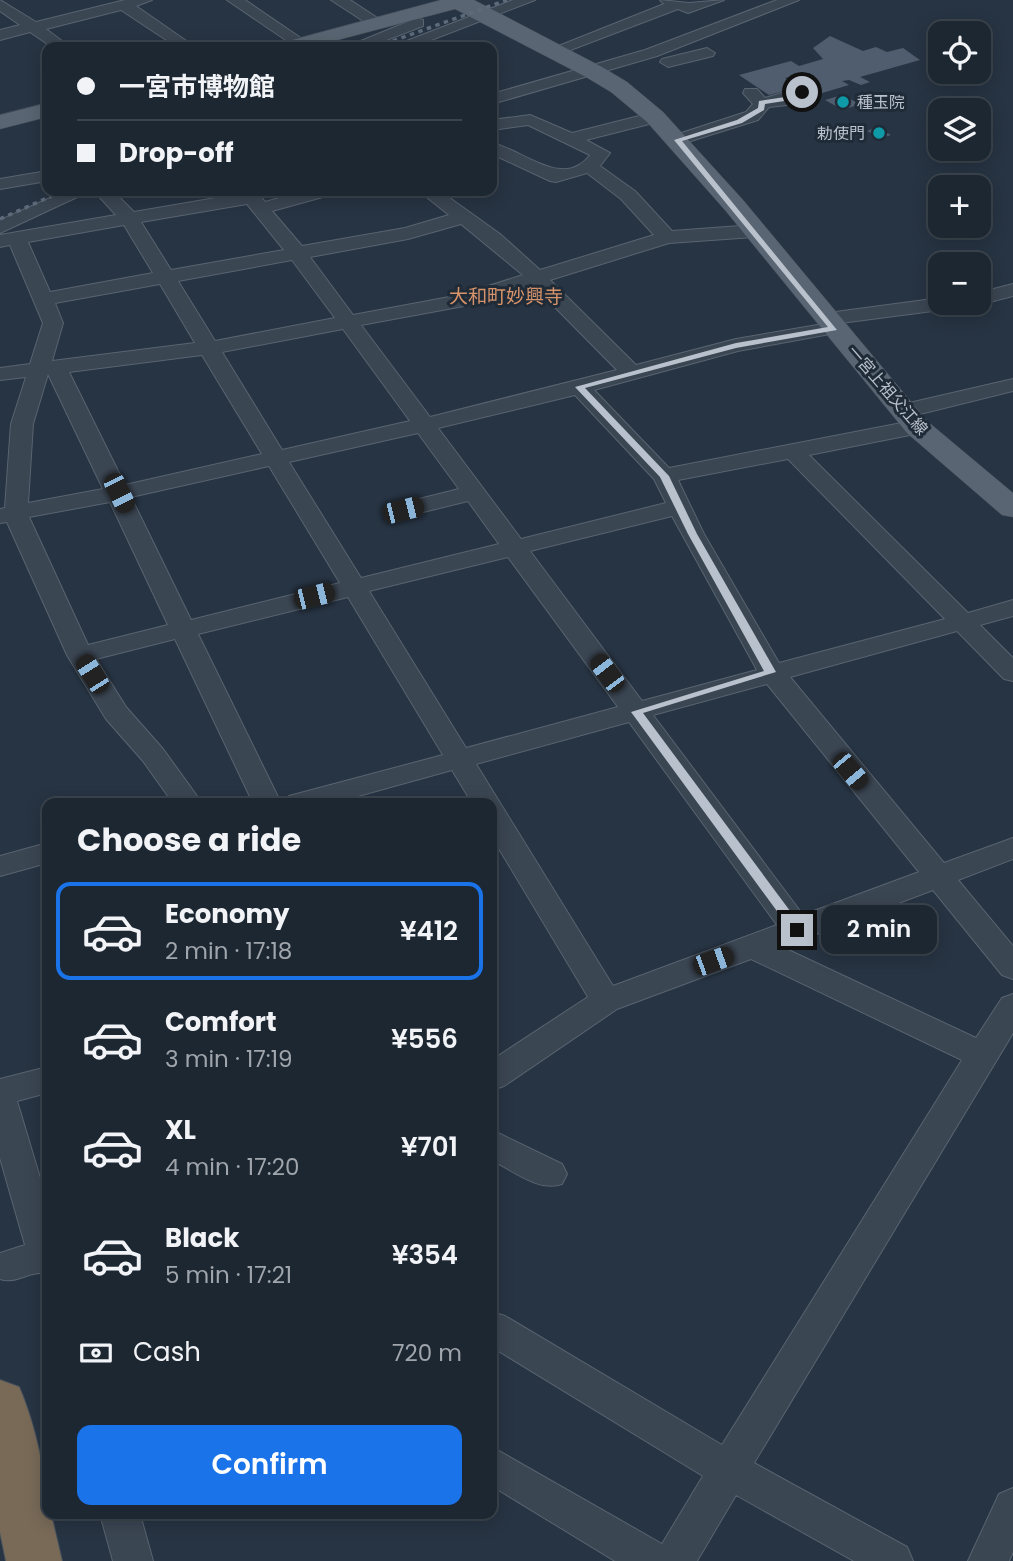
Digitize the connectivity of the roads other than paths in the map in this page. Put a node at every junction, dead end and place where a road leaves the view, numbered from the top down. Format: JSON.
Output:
{"nodes":[{"id":1,"x":145,"y":0,"type":"edge"},
{"id":2,"x":235,"y":0,"type":"edge"},
{"id":3,"x":339,"y":0,"type":"edge"},
{"id":4,"x":527,"y":0,"type":"edge"},
{"id":5,"x":716,"y":0,"type":"edge"},
{"id":6,"x":723,"y":0,"type":"edge"},
{"id":7,"x":791,"y":0,"type":"edge"},
{"id":8,"x":673,"y":2,"type":"edge"},
{"id":9,"x":0,"y":5,"type":"edge"},
{"id":10,"x":124,"y":5,"type":"junction"},
{"id":11,"x":465,"y":5,"type":"edge"},
{"id":12,"x":753,"y":13,"type":"junction"},
{"id":13,"x":377,"y":23,"type":"junction"},
{"id":14,"x":33,"y":27,"type":"junction"},
{"id":15,"x":0,"y":35,"type":"edge"},
{"id":16,"x":55,"y":42,"type":"edge"},
{"id":17,"x":180,"y":42,"type":"edge"},
{"id":18,"x":293,"y":42,"type":"edge"},
{"id":19,"x":312,"y":42,"type":"edge"},
{"id":20,"x":367,"y":42,"type":"edge"},
{"id":21,"x":407,"y":42,"type":"edge"},
{"id":22,"x":554,"y":51,"type":"junction"},
{"id":23,"x":651,"y":53,"type":"junction"},
{"id":24,"x":707,"y":53,"type":"dead end"},
{"id":25,"x":668,"y":62,"type":"junction"},
{"id":26,"x":600,"y":75,"type":"junction"},
{"id":27,"x":802,"y":92,"type":"dead end"},
{"id":28,"x":497,"y":98,"type":"edge"},
{"id":29,"x":42,"y":111,"type":"edge"},
{"id":30,"x":655,"y":117,"type":"junction"},
{"id":31,"x":0,"y":121,"type":"edge"},
{"id":32,"x":497,"y":124,"type":"edge"},
{"id":33,"x":572,"y":138,"type":"junction"},
{"id":34,"x":678,"y":140,"type":"junction"},
{"id":35,"x":497,"y":150,"type":"edge"},
{"id":36,"x":590,"y":167,"type":"junction"},
{"id":37,"x":42,"y":177,"type":"edge"},
{"id":38,"x":0,"y":184,"type":"edge"},
{"id":39,"x":42,"y":188,"type":"edge"},
{"id":40,"x":73,"y":196,"type":"edge"},
{"id":41,"x":108,"y":196,"type":"edge"},
{"id":42,"x":280,"y":196,"type":"edge"},
{"id":43,"x":435,"y":196,"type":"edge"},
{"id":44,"x":254,"y":199,"type":"edge"},
{"id":45,"x":0,"y":207,"type":"edge"},
{"id":46,"x":463,"y":217,"type":"junction"},
{"id":47,"x":130,"y":219,"type":"junction"},
{"id":48,"x":754,"y":231,"type":"junction"},
{"id":49,"x":6,"y":236,"type":"edge"},
{"id":50,"x":667,"y":237,"type":"junction"},
{"id":51,"x":297,"y":253,"type":"junction"},
{"id":52,"x":536,"y":277,"type":"junction"},
{"id":53,"x":163,"y":278,"type":"junction"},
{"id":54,"x":1013,"y":290,"type":"edge"},
{"id":55,"x":991,"y":296,"type":"edge"},
{"id":56,"x":45,"y":299,"type":"junction"},
{"id":57,"x":928,"y":307,"type":"edge"},
{"id":58,"x":347,"y":320,"type":"junction"},
{"id":59,"x":831,"y":324,"type":"junction"},
{"id":60,"x":209,"y":348,"type":"junction"},
{"id":61,"x":48,"y":368,"type":"junction"},
{"id":62,"x":631,"y":371,"type":"junction"},
{"id":63,"x":0,"y":374,"type":"edge"},
{"id":64,"x":1013,"y":385,"type":"edge"},
{"id":65,"x":579,"y":387,"type":"junction"},
{"id":66,"x":911,"y":419,"type":"junction"},
{"id":67,"x":425,"y":425,"type":"junction"},
{"id":68,"x":793,"y":451,"type":"junction"},
{"id":69,"x":276,"y":458,"type":"junction"},
{"id":70,"x":664,"y":476,"type":"junction"},
{"id":71,"x":119,"y":493,"type":"junction"},
{"id":72,"x":473,"y":493,"type":"junction"},
{"id":73,"x":1012,"y":506,"type":"edge"},
{"id":74,"x":680,"y":507,"type":"junction"},
{"id":75,"x":403,"y":510,"type":"dead end"},
{"id":76,"x":8,"y":515,"type":"edge"},
{"id":77,"x":516,"y":546,"type":"junction"},
{"id":78,"x":355,"y":587,"type":"junction"},
{"id":79,"x":1013,"y":608,"type":"edge"},
{"id":80,"x":961,"y":622,"type":"junction"},
{"id":81,"x":185,"y":628,"type":"junction"},
{"id":82,"x":80,"y":654,"type":"junction"},
{"id":83,"x":771,"y":672,"type":"junction"},
{"id":84,"x":1013,"y":673,"type":"edge"},
{"id":85,"x":636,"y":712,"type":"junction"},
{"id":86,"x":460,"y":760,"type":"junction"},
{"id":87,"x":184,"y":798,"type":"edge"},
{"id":88,"x":266,"y":798,"type":"edge"},
{"id":89,"x":318,"y":798,"type":"edge"},
{"id":90,"x":483,"y":798,"type":"edge"},
{"id":91,"x":497,"y":821,"type":"edge"},
{"id":92,"x":1013,"y":848,"type":"edge"},
{"id":93,"x":42,"y":854,"type":"edge"},
{"id":94,"x":0,"y":866,"type":"edge"},
{"id":95,"x":937,"y":877,"type":"junction"},
{"id":96,"x":797,"y":930,"type":"junction"},
{"id":97,"x":752,"y":946,"type":"junction"},
{"id":98,"x":1013,"y":967,"type":"edge"},
{"id":99,"x":606,"y":1001,"type":"junction"},
{"id":100,"x":1013,"y":1006,"type":"edge"},
{"id":101,"x":982,"y":1055,"type":"junction"},
{"id":102,"x":497,"y":1074,"type":"edge"},
{"id":103,"x":42,"y":1081,"type":"edge"},
{"id":104,"x":0,"y":1092,"type":"edge"},
{"id":105,"x":0,"y":1100,"type":"edge"},
{"id":106,"x":497,"y":1147,"type":"edge"},
{"id":107,"x":550,"y":1174,"type":"dead end"},
{"id":108,"x":42,"y":1243,"type":"edge"},
{"id":109,"x":42,"y":1258,"type":"edge"},
{"id":110,"x":6,"y":1266,"type":"dead end"},
{"id":111,"x":497,"y":1331,"type":"edge"},
{"id":112,"x":0,"y":1404,"type":"edge"},
{"id":113,"x":497,"y":1468,"type":"edge"},
{"id":114,"x":729,"y":1470,"type":"junction"},
{"id":115,"x":1013,"y":1507,"type":"edge"},
{"id":116,"x":121,"y":1519,"type":"edge"},
{"id":117,"x":34,"y":1561,"type":"edge"},
{"id":118,"x":133,"y":1561,"type":"edge"},
{"id":119,"x":653,"y":1561,"type":"edge"},
{"id":120,"x":674,"y":1561,"type":"edge"},
{"id":121,"x":893,"y":1561,"type":"edge"},
{"id":122,"x":988,"y":1561,"type":"edge"}],
"edges":[{"from":1,"to":10,"type":"street"},
{"from":2,"to":18,"type":"street"},
{"from":3,"to":13,"type":"street"},
{"from":4,"to":11,"type":"street"},
{"from":5,"to":8,"type":"street"},
{"from":6,"to":12,"type":"street"},
{"from":7,"to":12,"type":"street"},
{"from":8,"to":22,"type":"street"},
{"from":9,"to":14,"type":"street"},
{"from":10,"to":14,"type":"street"},
{"from":10,"to":17,"type":"street"},
{"from":11,"to":13,"type":"main road"},
{"from":11,"to":20,"type":"street"},
{"from":11,"to":21,"type":"street"},
{"from":11,"to":22,"type":"main road","name":"一宮上祖父江線"},
{"from":12,"to":23,"type":"street"},
{"from":13,"to":19,"type":"main road"},
{"from":14,"to":15,"type":"street"},
{"from":14,"to":16,"type":"street"},
{"from":22,"to":26,"type":"main road","name":"一宮上祖父江線"},
{"from":23,"to":25,"type":"street"},
{"from":23,"to":26,"type":"street"},
{"from":24,"to":25,"type":"street"},
{"from":25,"to":26,"type":"street"},
{"from":26,"to":28,"type":"street"},
{"from":26,"to":30,"type":"main road","name":"一宮上祖父江線"},
{"from":27,"to":34,"type":"street"},
{"from":29,"to":31,"type":"main road"},
{"from":30,"to":33,"type":"street"},
{"from":30,"to":34,"type":"main road","name":"一宮上祖父江線"},
{"from":32,"to":33,"type":"street"},
{"from":33,"to":36,"type":"street"},
{"from":34,"to":48,"type":"main road","name":"一宮上祖父江線"},
{"from":35,"to":36,"type":"street"},
{"from":36,"to":50,"type":"street"},
{"from":37,"to":38,"type":"street"},
{"from":39,"to":45,"type":"street"},
{"from":40,"to":49,"type":"street"},
{"from":41,"to":47,"type":"street"},
{"from":42,"to":44,"type":"street"},
{"from":43,"to":46,"type":"street"},
{"from":44,"to":47,"type":"street"},
{"from":44,"to":51,"type":"street"},
{"from":46,"to":51,"type":"street"},
{"from":46,"to":52,"type":"street"},
{"from":47,"to":49,"type":"street"},
{"from":47,"to":53,"type":"street"},
{"from":48,"to":50,"type":"street"},
{"from":48,"to":59,"type":"main road","name":"一宮上祖父江線"},
{"from":49,"to":56,"type":"street"},
{"from":50,"to":52,"type":"street"},
{"from":51,"to":53,"type":"street"},
{"from":51,"to":58,"type":"street"},
{"from":52,"to":58,"type":"street"},
{"from":52,"to":62,"type":"street"},
{"from":53,"to":56,"type":"street"},
{"from":53,"to":60,"type":"street"},
{"from":54,"to":55,"type":"street"},
{"from":56,"to":61,"type":"street"},
{"from":57,"to":59,"type":"street"},
{"from":58,"to":60,"type":"street"},
{"from":58,"to":67,"type":"street"},
{"from":59,"to":62,"type":"street"},
{"from":59,"to":66,"type":"main road","name":"一宮上祖父江線"},
{"from":60,"to":61,"type":"street"},
{"from":60,"to":69,"type":"street"},
{"from":61,"to":63,"type":"street"},
{"from":61,"to":71,"type":"street"},
{"from":61,"to":76,"type":"street"},
{"from":62,"to":65,"type":"street"},
{"from":64,"to":66,"type":"street"},
{"from":65,"to":67,"type":"street"},
{"from":65,"to":70,"type":"street"},
{"from":66,"to":68,"type":"street"},
{"from":66,"to":73,"type":"main road","name":"一宮上祖父江線"},
{"from":67,"to":69,"type":"street"},
{"from":67,"to":72,"type":"street"},
{"from":68,"to":70,"type":"street"},
{"from":68,"to":80,"type":"street"},
{"from":69,"to":71,"type":"street"},
{"from":69,"to":78,"type":"street"},
{"from":70,"to":74,"type":"street"},
{"from":71,"to":76,"type":"street"},
{"from":71,"to":81,"type":"street"},
{"from":72,"to":75,"type":"street"},
{"from":72,"to":77,"type":"street"},
{"from":74,"to":77,"type":"street"},
{"from":74,"to":83,"type":"street"},
{"from":76,"to":82,"type":"street"},
{"from":77,"to":78,"type":"street"},
{"from":77,"to":85,"type":"street"},
{"from":78,"to":81,"type":"street"},
{"from":78,"to":86,"type":"street"},
{"from":79,"to":80,"type":"street"},
{"from":80,"to":83,"type":"street"},
{"from":80,"to":84,"type":"street"},
{"from":81,"to":82,"type":"street"},
{"from":81,"to":88,"type":"street"},
{"from":82,"to":87,"type":"street"},
{"from":83,"to":85,"type":"street"},
{"from":83,"to":95,"type":"street"},
{"from":85,"to":86,"type":"street"},
{"from":85,"to":96,"type":"street"},
{"from":86,"to":89,"type":"street"},
{"from":86,"to":90,"type":"street"},
{"from":91,"to":99,"type":"street"},
{"from":92,"to":95,"type":"street"},
{"from":93,"to":94,"type":"street"},
{"from":95,"to":96,"type":"street"},
{"from":95,"to":98,"type":"street"},
{"from":96,"to":97,"type":"street"},
{"from":97,"to":99,"type":"street"},
{"from":97,"to":101,"type":"street"},
{"from":99,"to":102,"type":"street"},
{"from":100,"to":101,"type":"street"},
{"from":101,"to":114,"type":"street"},
{"from":103,"to":104,"type":"street"},
{"from":105,"to":108,"type":"street"},
{"from":106,"to":107,"type":"street"},
{"from":109,"to":110,"type":"street"},
{"from":111,"to":114,"type":"street"},
{"from":112,"to":117,"type":"highway"},
{"from":113,"to":119,"type":"street"},
{"from":114,"to":120,"type":"street"},
{"from":114,"to":121,"type":"street"},
{"from":115,"to":122,"type":"street"},
{"from":116,"to":118,"type":"street"}]}
